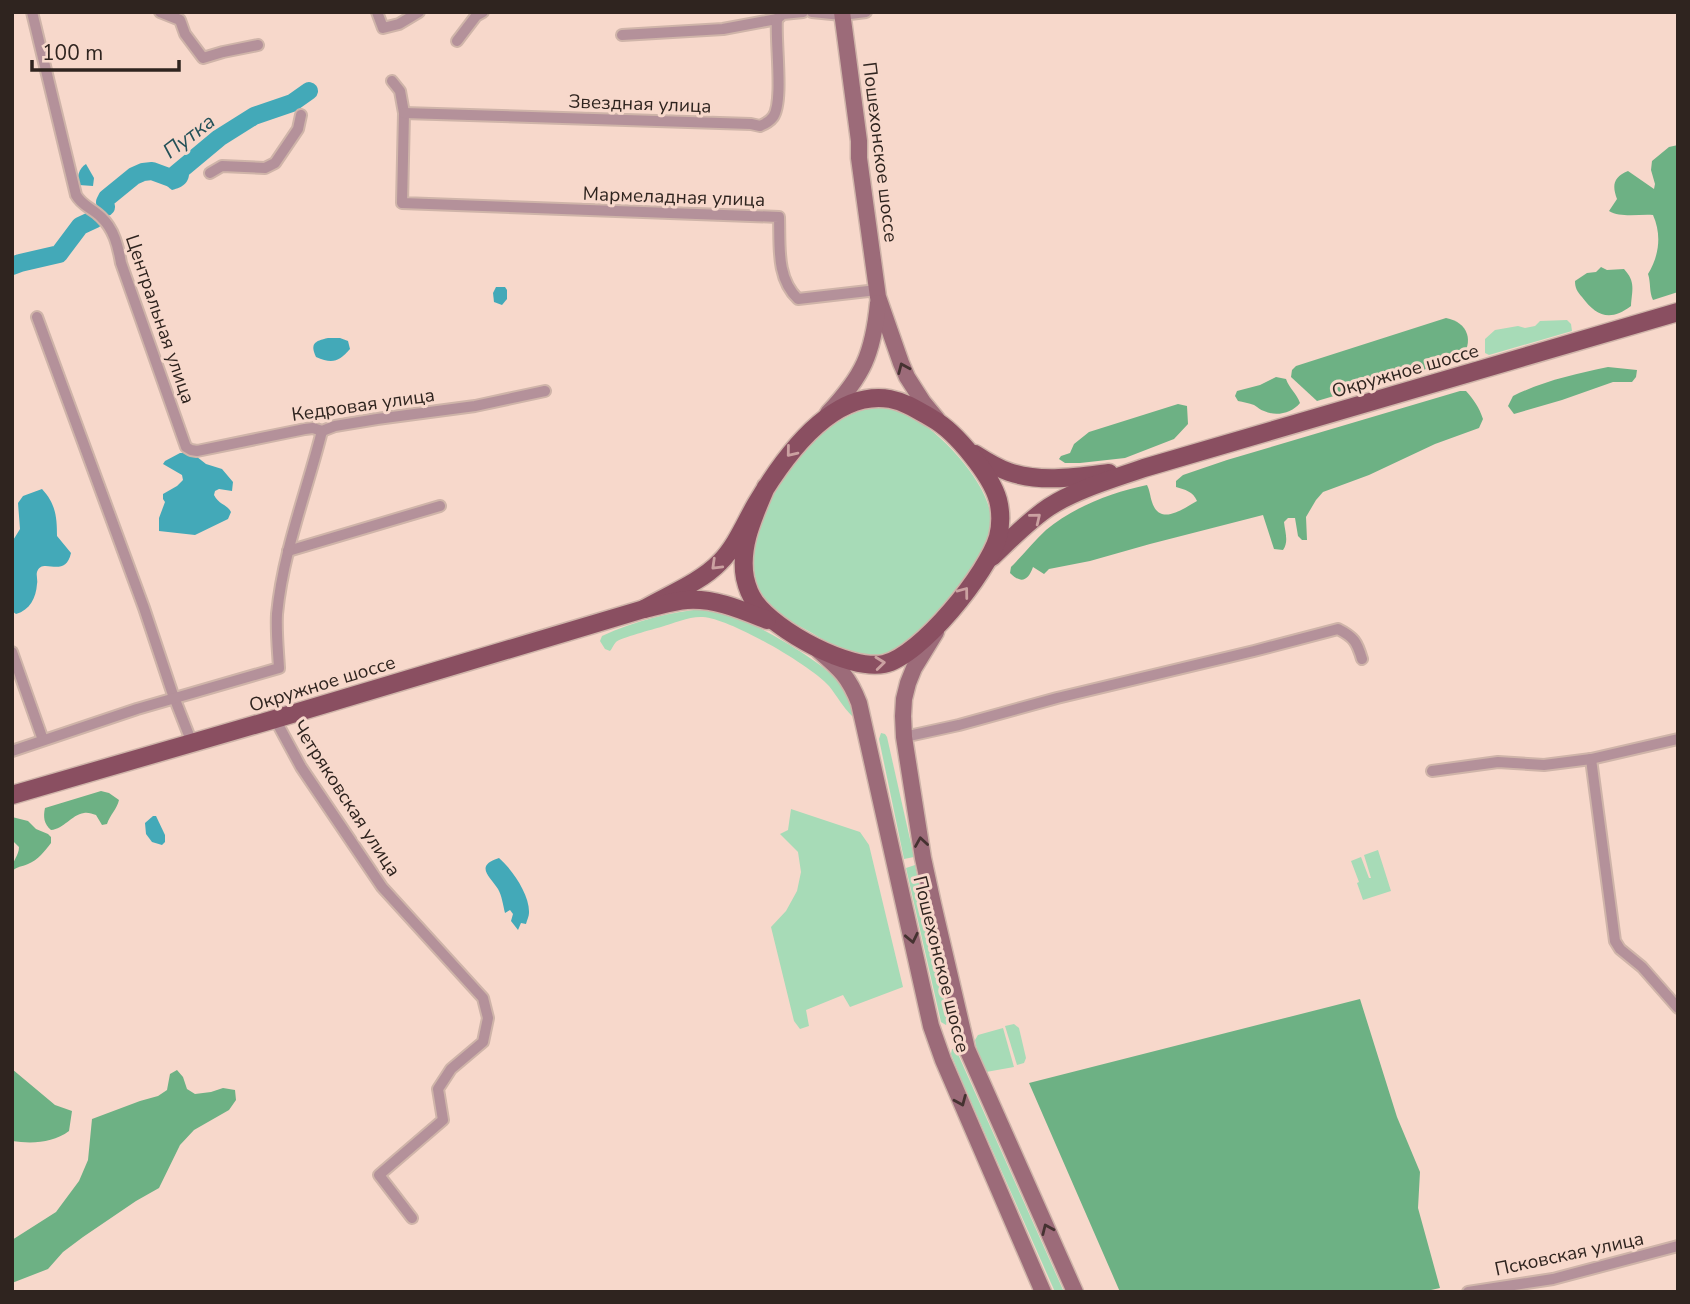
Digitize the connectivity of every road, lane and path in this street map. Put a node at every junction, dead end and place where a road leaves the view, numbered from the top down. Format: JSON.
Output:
{"nodes":[{"id":1,"x":32,"y":12,"type":"edge"},
{"id":2,"x":377,"y":12,"type":"edge"},
{"id":3,"x":419,"y":12,"type":"edge"},
{"id":4,"x":482,"y":12,"type":"edge"},
{"id":5,"x":803,"y":12,"type":"edge"},
{"id":6,"x":812,"y":12,"type":"edge"},
{"id":7,"x":866,"y":12,"type":"edge"},
{"id":8,"x":160,"y":13,"type":"edge"},
{"id":9,"x":842,"y":13,"type":"edge"},
{"id":10,"x":774,"y":15,"type":"edge"},
{"id":11,"x":622,"y":35,"type":"dead end"},
{"id":12,"x":457,"y":41,"type":"dead end"},
{"id":13,"x":258,"y":45,"type":"dead end"},
{"id":14,"x":393,"y":80,"type":"dead end"},
{"id":15,"x":404,"y":113,"type":"junction"},
{"id":16,"x":301,"y":115,"type":"dead end"},
{"id":17,"x":210,"y":173,"type":"dead end"},
{"id":18,"x":878,"y":293,"type":"junction"},
{"id":19,"x":1678,"y":312,"type":"edge"},
{"id":20,"x":37,"y":317,"type":"dead end"},
{"id":21,"x":545,"y":391,"type":"dead end"},
{"id":22,"x":821,"y":422,"type":"junction"},
{"id":23,"x":941,"y":424,"type":"junction"},
{"id":24,"x":322,"y":431,"type":"junction"},
{"id":25,"x":186,"y":447,"type":"joint"},
{"id":26,"x":967,"y":450,"type":"junction"},
{"id":27,"x":1144,"y":468,"type":"junction"},
{"id":28,"x":766,"y":487,"type":"junction"},
{"id":29,"x":440,"y":506,"type":"dead end"},
{"id":30,"x":288,"y":551,"type":"junction"},
{"id":31,"x":985,"y":564,"type":"junction"},
{"id":32,"x":644,"y":609,"type":"junction"},
{"id":33,"x":943,"y":620,"type":"junction"},
{"id":34,"x":783,"y":627,"type":"junction"},
{"id":35,"x":814,"y":648,"type":"junction"},
{"id":36,"x":12,"y":652,"type":"edge"},
{"id":37,"x":1362,"y":659,"type":"dead end"},
{"id":38,"x":174,"y":698,"type":"junction"},
{"id":39,"x":275,"y":719,"type":"junction"},
{"id":40,"x":904,"y":737,"type":"junction"},
{"id":41,"x":1678,"y":739,"type":"edge"},
{"id":42,"x":43,"y":740,"type":"junction"},
{"id":43,"x":192,"y":743,"type":"junction"},
{"id":44,"x":12,"y":751,"type":"edge"},
{"id":45,"x":1591,"y":759,"type":"junction"},
{"id":46,"x":1432,"y":771,"type":"dead end"},
{"id":47,"x":12,"y":795,"type":"edge"},
{"id":48,"x":1678,"y":1008,"type":"edge"},
{"id":49,"x":961,"y":1029,"type":"junction"},
{"id":50,"x":935,"y":1038,"type":"junction"},
{"id":51,"x":412,"y":1218,"type":"dead end"},
{"id":52,"x":1678,"y":1247,"type":"edge"},
{"id":53,"x":1042,"y":1292,"type":"edge"},
{"id":54,"x":1075,"y":1292,"type":"edge"},
{"id":55,"x":1468,"y":1292,"type":"edge"}],
"edges":[{"from":1,"to":25,"type":"street","name":"Центральная улица"},
{"from":2,"to":3,"type":"street"},
{"from":4,"to":12,"type":"street"},
{"from":5,"to":10,"type":"street"},
{"from":6,"to":9,"type":"street"},
{"from":7,"to":9,"type":"street"},
{"from":8,"to":13,"type":"street"},
{"from":9,"to":18,"type":"main road","name":"Пошехонское шоссе"},
{"from":10,"to":11,"type":"street"},
{"from":10,"to":15,"type":"street","name":"Звездная улица"},
{"from":14,"to":15,"type":"street"},
{"from":15,"to":18,"type":"street","name":"Мармеладная улица"},
{"from":16,"to":17,"type":"street"},
{"from":18,"to":22,"type":"main road"},
{"from":23,"to":18,"type":"main road","one_way":true},
{"from":19,"to":27,"type":"main road","name":"Окружное шоссе"},
{"from":20,"to":38,"type":"street"},
{"from":21,"to":24,"type":"street","name":"Кедровая улица"},
{"from":22,"to":23,"type":"main road","name":"Окружное шоссе"},
{"from":22,"to":28,"type":"main road","name":"Окружное шоссе","one_way":true},
{"from":23,"to":26,"type":"main road","name":"Окружное шоссе"},
{"from":24,"to":25,"type":"street","name":"Кедровая улица"},
{"from":24,"to":30,"type":"street"},
{"from":26,"to":27,"type":"main road","name":"Окружное шоссе"},
{"from":26,"to":31,"type":"main road","name":"Окружное шоссе"},
{"from":31,"to":27,"type":"main road","name":"Окружное шоссе","one_way":true},
{"from":28,"to":32,"type":"main road","name":"Окружное шоссе","one_way":true},
{"from":28,"to":34,"type":"main road","name":"Окружное шоссе"},
{"from":29,"to":30,"type":"street"},
{"from":30,"to":38,"type":"street"},
{"from":33,"to":31,"type":"main road","name":"Окружное шоссе","one_way":true},
{"from":32,"to":34,"type":"main road","name":"Окружное шоссе"},
{"from":32,"to":39,"type":"main road","name":"Окружное шоссе"},
{"from":35,"to":33,"type":"main road","name":"Окружное шоссе","one_way":true},
{"from":33,"to":40,"type":"main road","name":"Пошехонское шоссе"},
{"from":34,"to":35,"type":"main road","name":"Окружное шоссе"},
{"from":35,"to":50,"type":"main road","name":"Пошехонское шоссе","one_way":true},
{"from":36,"to":42,"type":"street"},
{"from":37,"to":40,"type":"street"},
{"from":38,"to":42,"type":"street"},
{"from":38,"to":43,"type":"street"},
{"from":39,"to":43,"type":"main road","name":"Окружное шоссе"},
{"from":39,"to":51,"type":"street","name":"Четряковская улица"},
{"from":49,"to":40,"type":"main road","name":"Пошехонское шоссе","one_way":true},
{"from":41,"to":45,"type":"street"},
{"from":42,"to":44,"type":"street"},
{"from":43,"to":47,"type":"main road","name":"Окружное шоссе"},
{"from":45,"to":46,"type":"street"},
{"from":45,"to":48,"type":"street"},
{"from":49,"to":50,"type":"main road"},
{"from":54,"to":49,"type":"main road","name":"Пошехонское шоссе","one_way":true},
{"from":50,"to":53,"type":"main road","name":"Пошехонское шоссе","one_way":true},
{"from":52,"to":55,"type":"street","name":"Псковская улица"}]}
